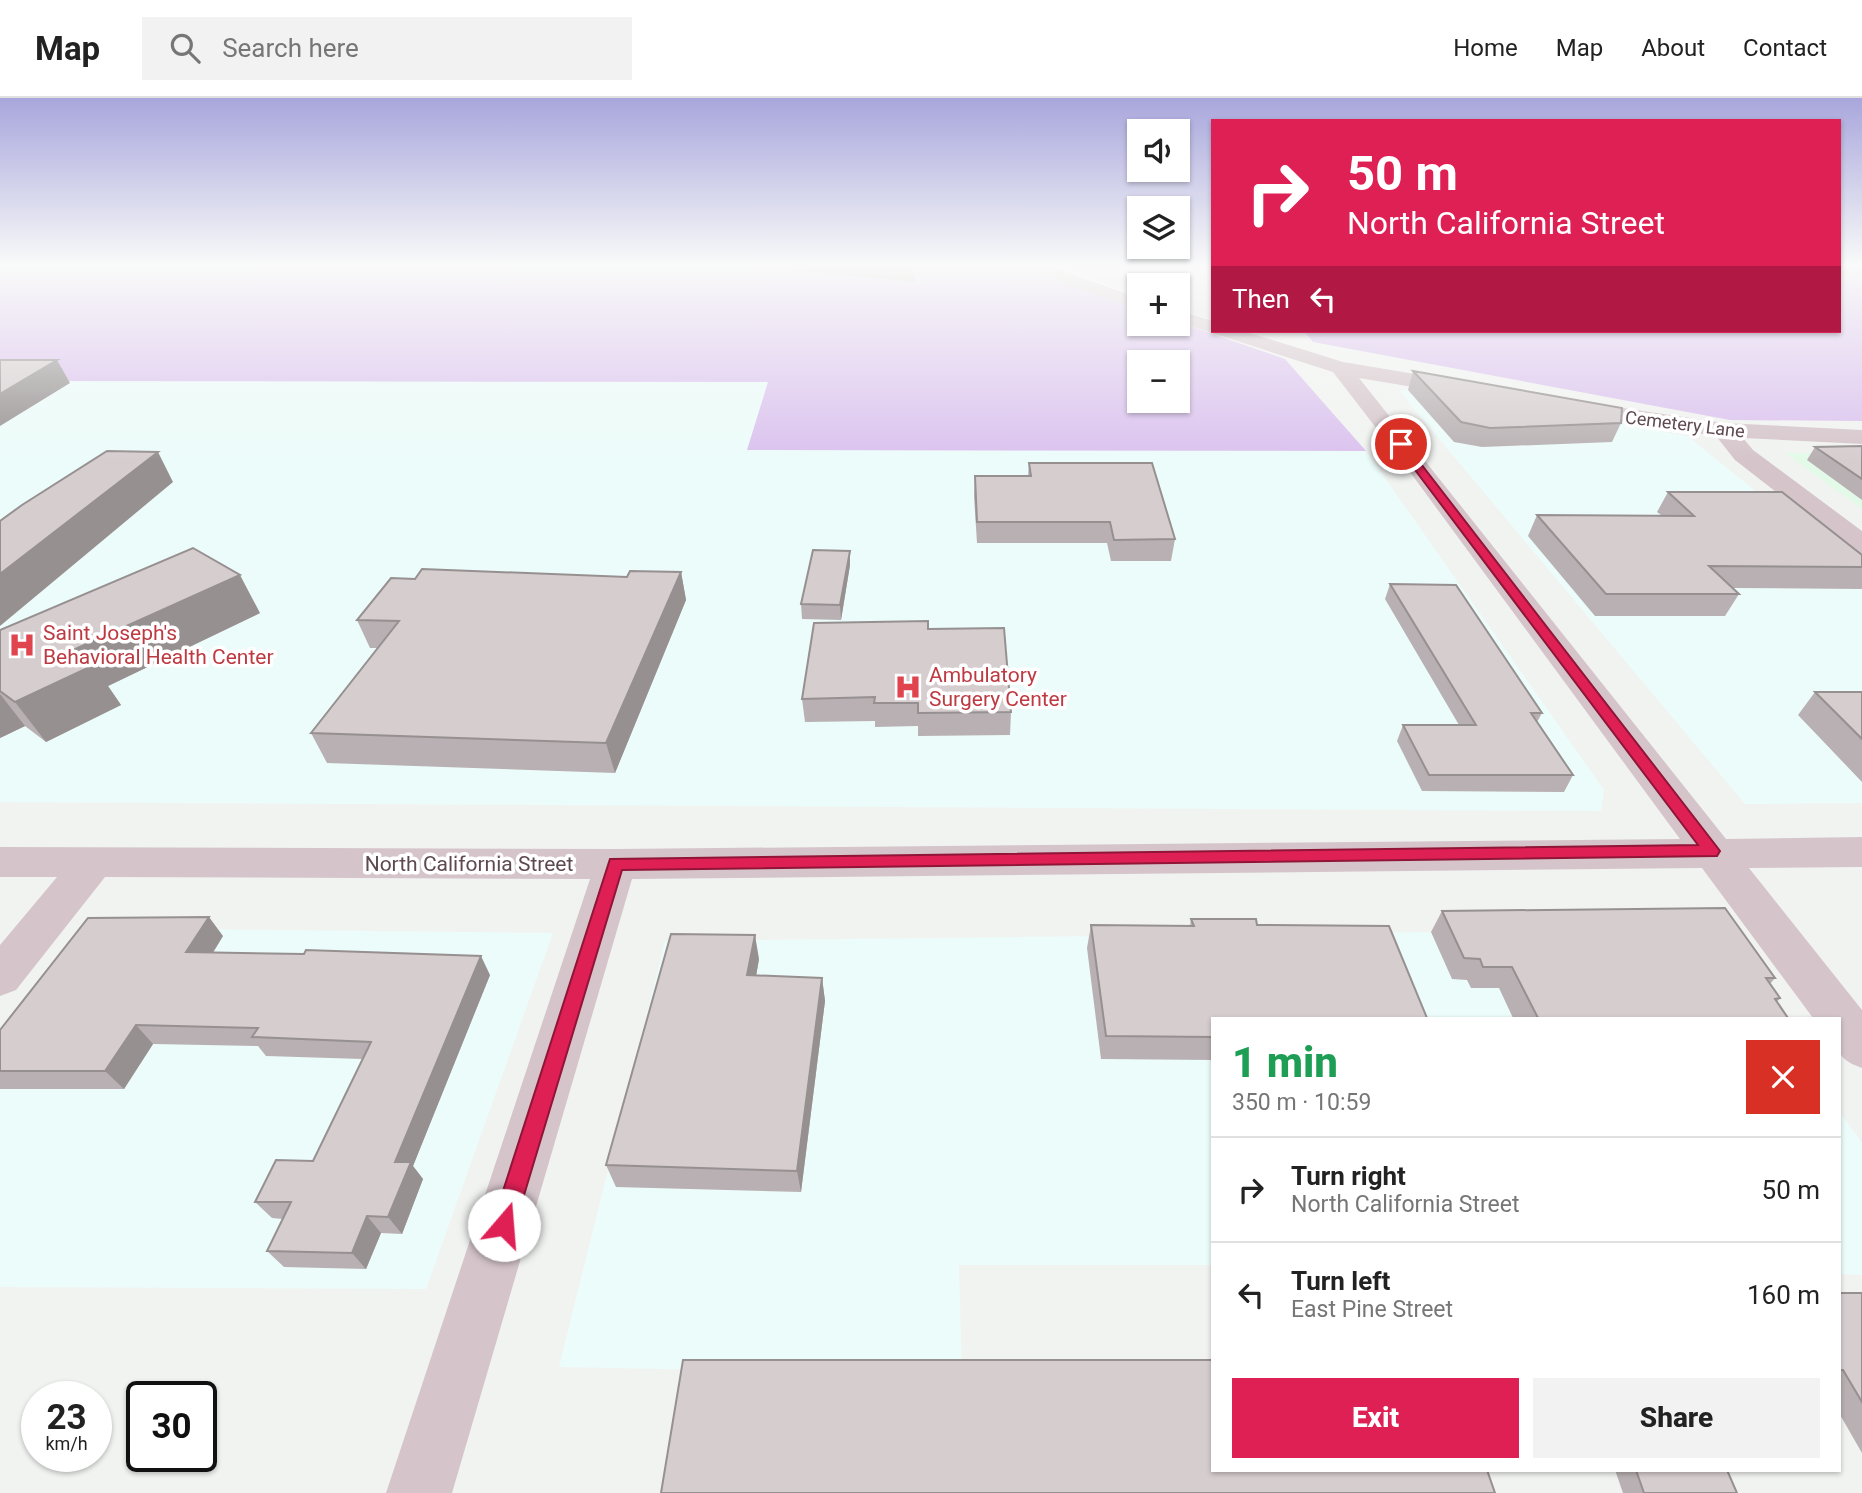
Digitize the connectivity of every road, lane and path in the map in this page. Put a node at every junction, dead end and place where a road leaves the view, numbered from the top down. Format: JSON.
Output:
{"nodes":[{"id":1,"x":1229,"y":333,"type":"edge"},
{"id":2,"x":1340,"y":368,"type":"junction"},
{"id":3,"x":1483,"y":392,"type":"edge"},
{"id":4,"x":1545,"y":403,"type":"edge"},
{"id":5,"x":1724,"y":430,"type":"junction"},
{"id":6,"x":1862,"y":437,"type":"edge"},
{"id":7,"x":1862,"y":545,"type":"edge"},
{"id":8,"x":1712,"y":851,"type":"junction"},
{"id":9,"x":1862,"y":852,"type":"edge"},
{"id":10,"x":0,"y":862,"type":"edge"},
{"id":11,"x":93,"y":863,"type":"junction"},
{"id":12,"x":616,"y":864,"type":"junction"},
{"id":13,"x":0,"y":977,"type":"edge"},
{"id":14,"x":1839,"y":1017,"type":"edge"},
{"id":15,"x":1841,"y":1020,"type":"edge"},
{"id":16,"x":1862,"y":1047,"type":"edge"},
{"id":17,"x":419,"y":1493,"type":"edge"}],
"edges":[{"from":1,"to":2,"type":"street"},
{"from":2,"to":3,"type":"street"},
{"from":2,"to":8,"type":"street"},
{"from":4,"to":5,"type":"street","name":"Cemetery Lane"},
{"from":5,"to":6,"type":"street","name":"Cemetery Lane"},
{"from":5,"to":7,"type":"street"},
{"from":8,"to":9,"type":"street","name":"North California Street"},
{"from":8,"to":12,"type":"street","name":"North California Street"},
{"from":8,"to":14,"type":"street"},
{"from":10,"to":11,"type":"street","name":"North California Street"},
{"from":11,"to":12,"type":"street","name":"North California Street"},
{"from":11,"to":13,"type":"street"},
{"from":12,"to":17,"type":"street"},
{"from":15,"to":16,"type":"street"}]}
